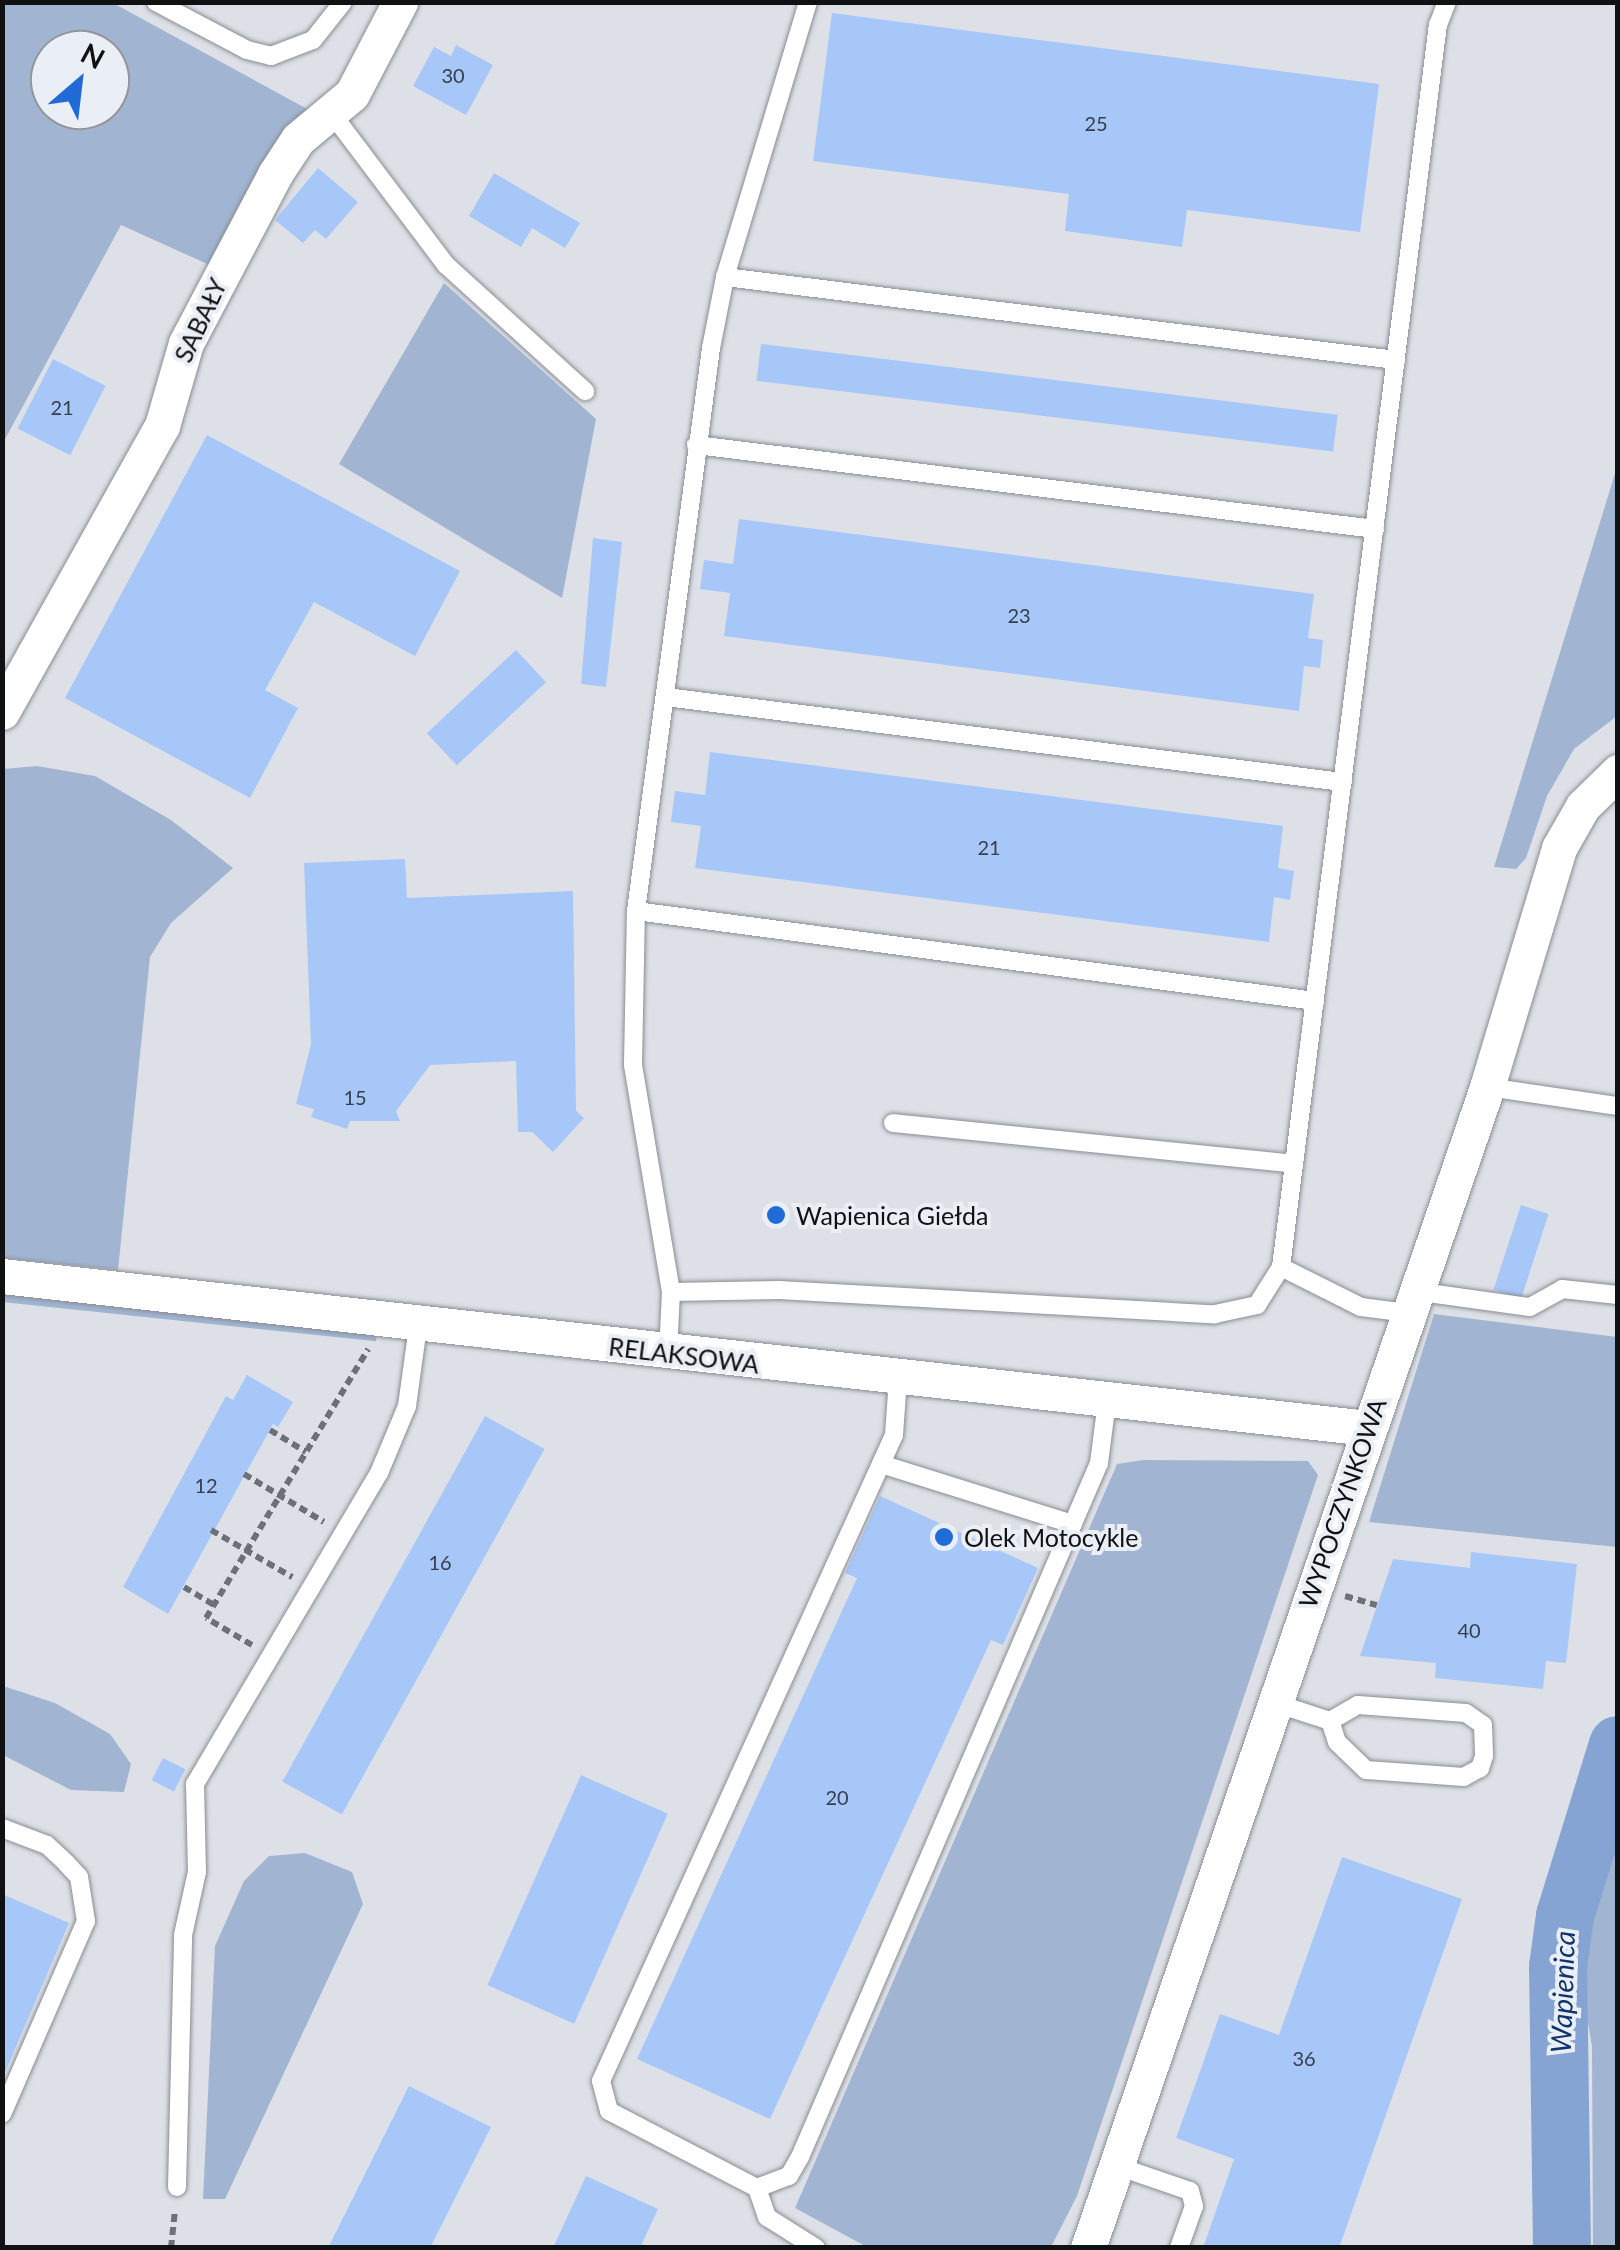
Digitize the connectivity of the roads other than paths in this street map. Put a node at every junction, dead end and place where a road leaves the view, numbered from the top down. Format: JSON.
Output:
{"nodes":[{"id":1,"x":156,"y":2,"type":"edge"},
{"id":2,"x":344,"y":2,"type":"edge"},
{"id":3,"x":400,"y":2,"type":"edge"},
{"id":4,"x":808,"y":2,"type":"edge"},
{"id":5,"x":1447,"y":2,"type":"edge"},
{"id":6,"x":334,"y":114,"type":"junction"},
{"id":7,"x":725,"y":277,"type":"junction"},
{"id":8,"x":1396,"y":360,"type":"junction"},
{"id":9,"x":585,"y":391,"type":"dead end"},
{"id":10,"x":696,"y":445,"type":"junction"},
{"id":11,"x":1375,"y":530,"type":"junction"},
{"id":12,"x":666,"y":697,"type":"junction"},
{"id":13,"x":2,"y":712,"type":"edge"},
{"id":14,"x":1618,"y":772,"type":"edge"},
{"id":15,"x":1343,"y":782,"type":"junction"},
{"id":16,"x":636,"y":911,"type":"junction"},
{"id":17,"x":1315,"y":1001,"type":"junction"},
{"id":18,"x":1487,"y":1087,"type":"junction"},
{"id":19,"x":1618,"y":1106,"type":"edge"},
{"id":20,"x":893,"y":1123,"type":"dead end"},
{"id":21,"x":1294,"y":1164,"type":"junction"},
{"id":22,"x":1281,"y":1266,"type":"junction"},
{"id":23,"x":2,"y":1276,"type":"edge"},
{"id":24,"x":671,"y":1292,"type":"junction"},
{"id":25,"x":1618,"y":1294,"type":"edge"},
{"id":26,"x":1410,"y":1302,"type":"junction"},
{"id":27,"x":419,"y":1320,"type":"junction"},
{"id":28,"x":668,"y":1354,"type":"junction"},
{"id":29,"x":898,"y":1379,"type":"junction"},
{"id":30,"x":1107,"y":1401,"type":"junction"},
{"id":31,"x":1367,"y":1428,"type":"junction"},
{"id":32,"x":881,"y":1464,"type":"junction"},
{"id":33,"x":1073,"y":1524,"type":"junction"},
{"id":34,"x":1275,"y":1703,"type":"junction"},
{"id":35,"x":1330,"y":1721,"type":"junction"},
{"id":36,"x":2,"y":1828,"type":"edge"},
{"id":37,"x":2,"y":2114,"type":"edge"},
{"id":38,"x":1118,"y":2166,"type":"junction"},
{"id":39,"x":177,"y":2188,"type":"road end"},
{"id":40,"x":758,"y":2188,"type":"junction"},
{"id":41,"x":816,"y":2248,"type":"edge"},
{"id":42,"x":1088,"y":2248,"type":"edge"},
{"id":43,"x":1179,"y":2248,"type":"edge"}],
"edges":[{"from":1,"to":2,"type":"lane"},
{"from":3,"to":6,"type":"street","name":"SABAŁY"},
{"from":4,"to":7,"type":"lane"},
{"from":5,"to":8,"type":"lane"},
{"from":6,"to":9,"type":"lane"},
{"from":6,"to":13,"type":"street","name":"SABAŁY"},
{"from":7,"to":8,"type":"lane"},
{"from":7,"to":10,"type":"lane"},
{"from":8,"to":11,"type":"lane"},
{"from":10,"to":11,"type":"lane"},
{"from":10,"to":12,"type":"lane"},
{"from":11,"to":15,"type":"lane"},
{"from":12,"to":15,"type":"lane"},
{"from":12,"to":16,"type":"lane"},
{"from":14,"to":18,"type":"street","name":"WYPOCZYNKOWA"},
{"from":15,"to":17,"type":"lane"},
{"from":16,"to":17,"type":"lane"},
{"from":16,"to":24,"type":"lane"},
{"from":17,"to":21,"type":"lane"},
{"from":18,"to":19,"type":"lane"},
{"from":18,"to":26,"type":"street","name":"WYPOCZYNKOWA"},
{"from":20,"to":21,"type":"lane"},
{"from":21,"to":22,"type":"lane"},
{"from":22,"to":24,"type":"lane"},
{"from":22,"to":26,"type":"lane"},
{"from":23,"to":27,"type":"street","name":"RELAKSOWA"},
{"from":24,"to":28,"type":"lane"},
{"from":25,"to":26,"type":"lane"},
{"from":26,"to":31,"type":"street","name":"WYPOCZYNKOWA"},
{"from":27,"to":28,"type":"street","name":"RELAKSOWA"},
{"from":27,"to":39,"type":"lane"},
{"from":28,"to":29,"type":"street","name":"RELAKSOWA"},
{"from":29,"to":30,"type":"street","name":"RELAKSOWA"},
{"from":29,"to":32,"type":"lane"},
{"from":30,"to":31,"type":"street","name":"RELAKSOWA"},
{"from":30,"to":33,"type":"lane"},
{"from":31,"to":34,"type":"street","name":"WYPOCZYNKOWA"},
{"from":32,"to":33,"type":"lane"},
{"from":32,"to":40,"type":"lane"},
{"from":33,"to":40,"type":"lane"},
{"from":34,"to":35,"type":"lane"},
{"from":34,"to":38,"type":"street","name":"WYPOCZYNKOWA"},
{"from":35,"to":35,"type":"lane"},
{"from":36,"to":37,"type":"lane"},
{"from":38,"to":42,"type":"street","name":"WYPOCZYNKOWA"},
{"from":38,"to":43,"type":"lane"},
{"from":40,"to":41,"type":"lane"}]}
